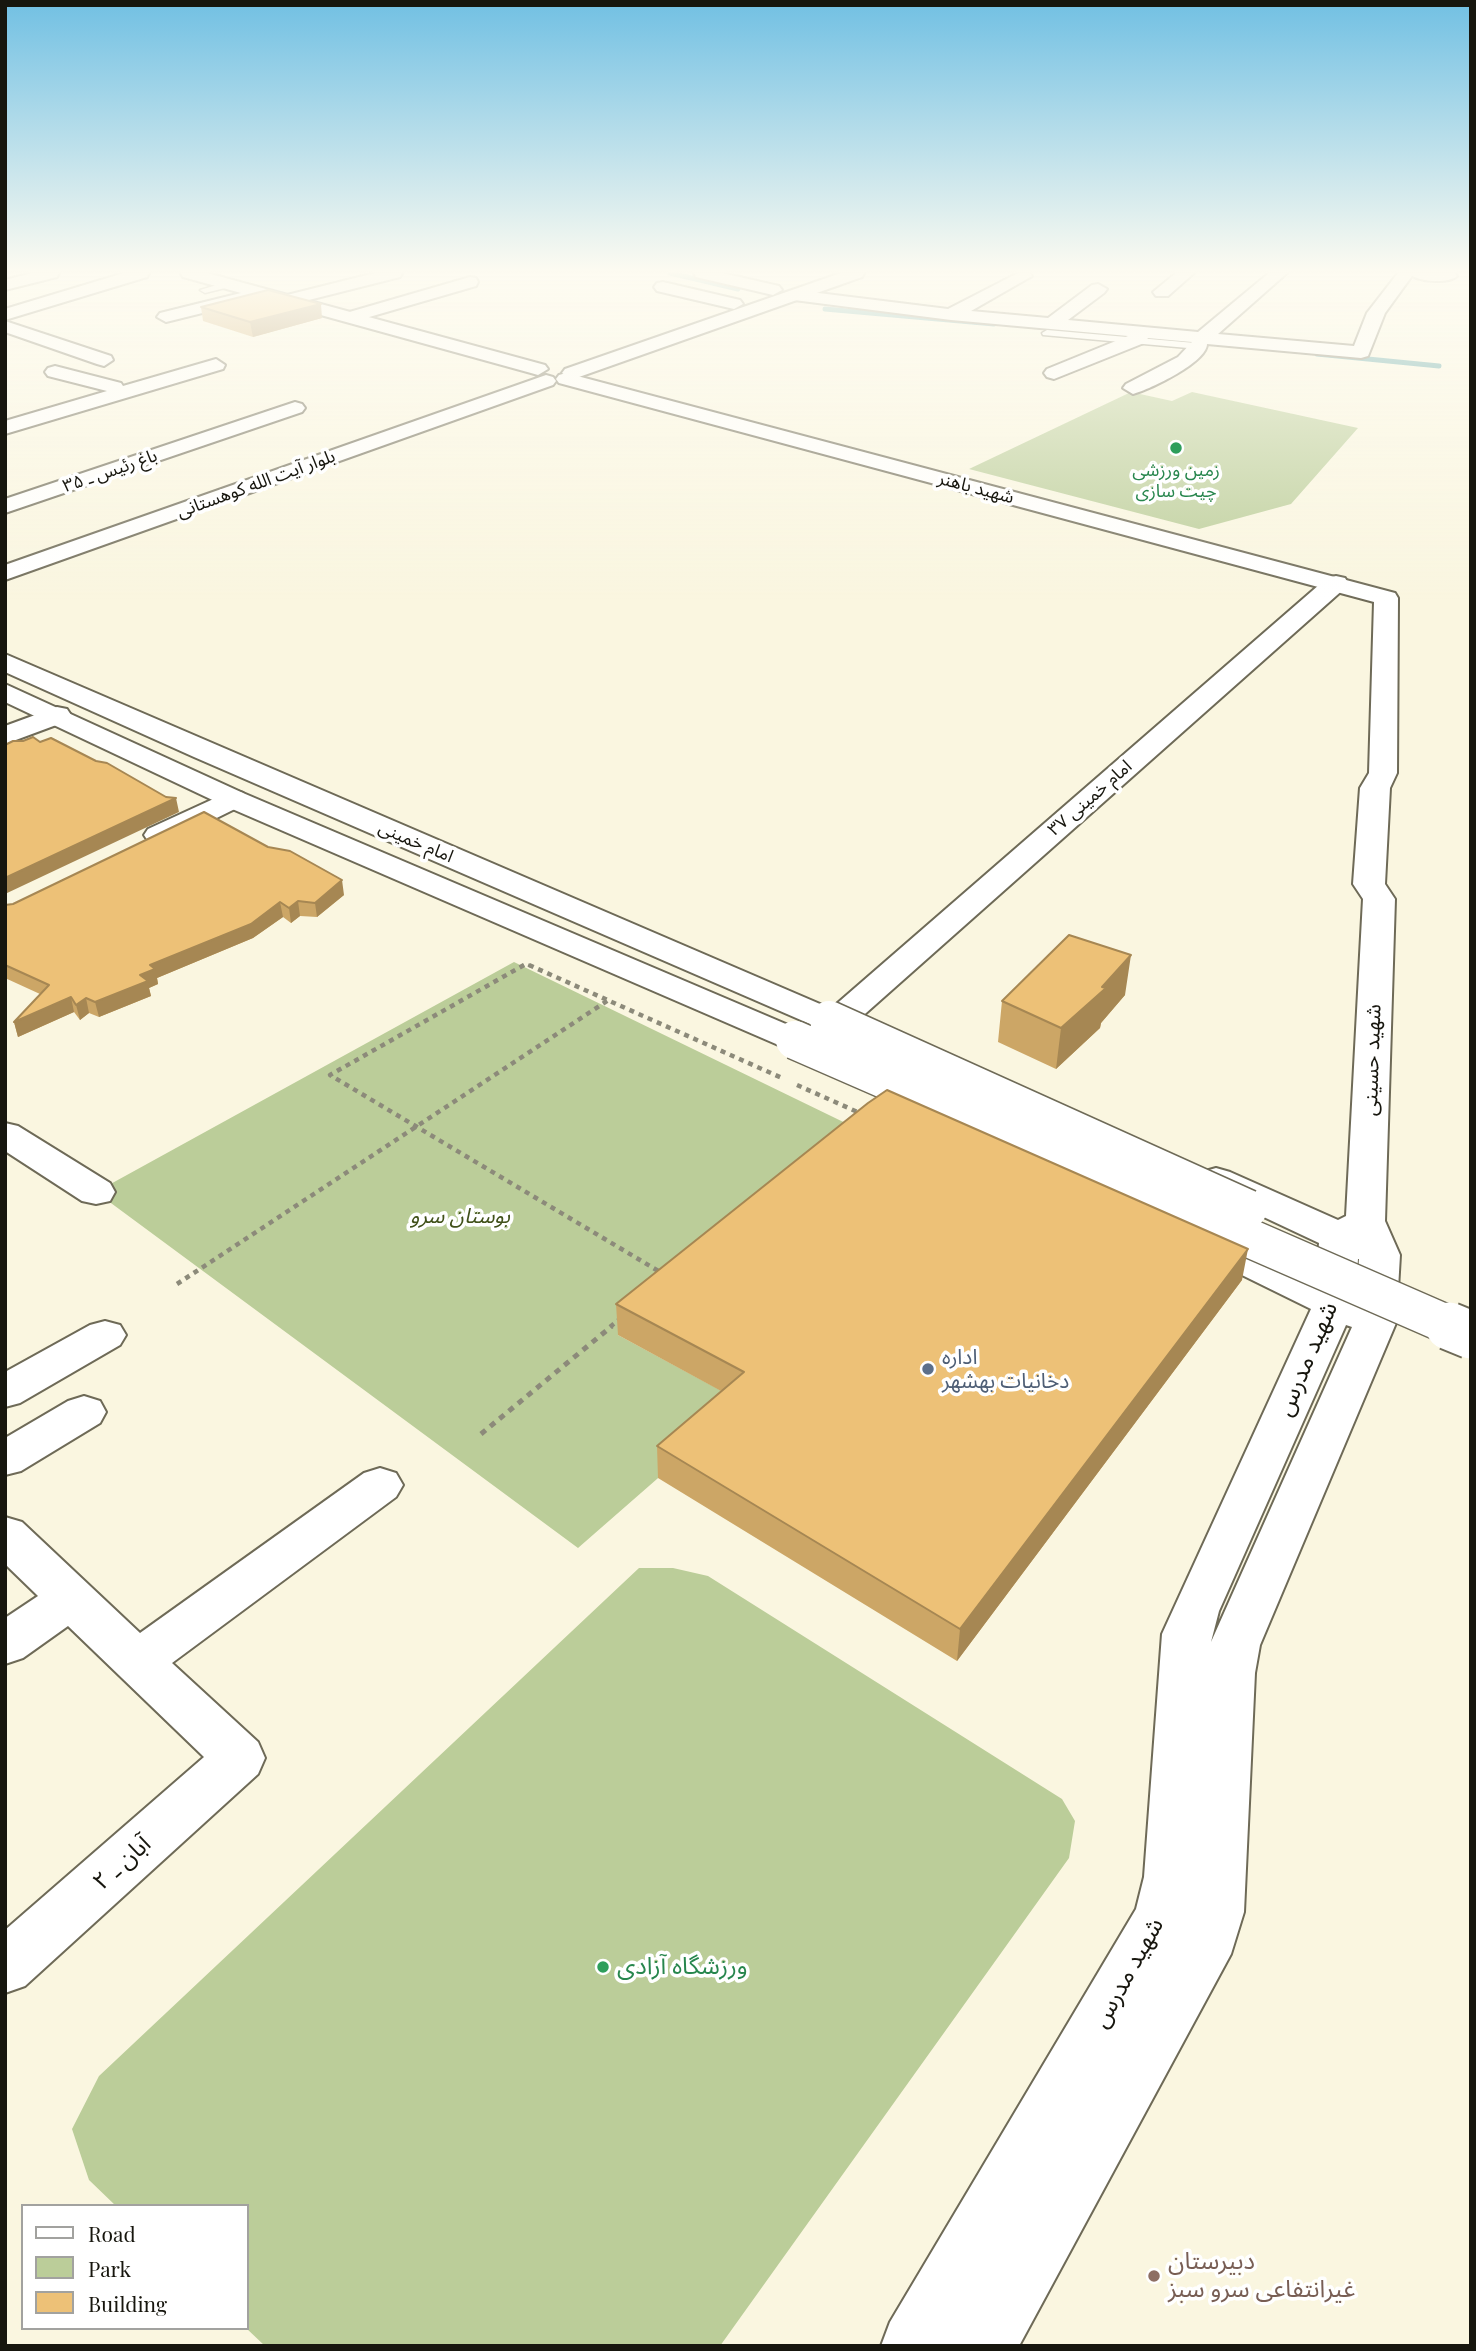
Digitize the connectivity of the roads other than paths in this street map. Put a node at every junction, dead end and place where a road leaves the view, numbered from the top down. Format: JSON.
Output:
{"nodes":[{"id":1,"x":97,"y":383,"type":"edge"},
{"id":2,"x":157,"y":383,"type":"edge"},
{"id":3,"x":518,"y":383,"type":"edge"},
{"id":4,"x":520,"y":383,"type":"edge"},
{"id":5,"x":563,"y":383,"type":"edge"},
{"id":6,"x":587,"y":383,"type":"edge"},
{"id":7,"x":601,"y":383,"type":"edge"},
{"id":8,"x":1143,"y":383,"type":"edge"},
{"id":9,"x":1133,"y":388,"type":"dead end"},
{"id":10,"x":608,"y":390,"type":"junction"},
{"id":11,"x":130,"y":391,"type":"junction"},
{"id":12,"x":295,"y":408,"type":"dead end"},
{"id":13,"x":5,"y":409,"type":"edge"},
{"id":14,"x":36,"y":419,"type":"junction"},
{"id":15,"x":5,"y":428,"type":"edge"},
{"id":16,"x":5,"y":506,"type":"edge"},
{"id":17,"x":5,"y":558,"type":"edge"},
{"id":18,"x":5,"y":573,"type":"edge"},
{"id":19,"x":1336,"y":583,"type":"junction"},
{"id":20,"x":1386,"y":598,"type":"joint"},
{"id":21,"x":5,"y":662,"type":"edge"},
{"id":22,"x":5,"y":692,"type":"edge"},
{"id":23,"x":57,"y":715,"type":"junction"},
{"id":24,"x":5,"y":736,"type":"edge"},
{"id":25,"x":204,"y":751,"type":"junction"},
{"id":26,"x":165,"y":768,"type":"junction"},
{"id":27,"x":233,"y":799,"type":"junction"},
{"id":28,"x":137,"y":846,"type":"edge"},
{"id":29,"x":809,"y":1022,"type":"junction"},
{"id":30,"x":5,"y":1134,"type":"edge"},
{"id":31,"x":1218,"y":1181,"type":"junction"},
{"id":32,"x":96,"y":1192,"type":"dead end"},
{"id":33,"x":1254,"y":1197,"type":"junction"},
{"id":34,"x":1168,"y":1224,"type":"junction"},
{"id":35,"x":1362,"y":1238,"type":"junction"},
{"id":36,"x":1208,"y":1242,"type":"junction"},
{"id":37,"x":1471,"y":1309,"type":"edge"},
{"id":38,"x":1355,"y":1313,"type":"junction"},
{"id":39,"x":105,"y":1335,"type":"dead end"},
{"id":40,"x":1471,"y":1335,"type":"edge"},
{"id":41,"x":5,"y":1392,"type":"edge"},
{"id":42,"x":84,"y":1412,"type":"dead end"},
{"id":43,"x":5,"y":1460,"type":"edge"},
{"id":44,"x":380,"y":1485,"type":"dead end"},
{"id":45,"x":5,"y":1535,"type":"edge"},
{"id":46,"x":71,"y":1598,"type":"junction"},
{"id":47,"x":5,"y":1644,"type":"edge"},
{"id":48,"x":138,"y":1661,"type":"junction"},
{"id":49,"x":5,"y":1967,"type":"edge"},
{"id":50,"x":914,"y":2346,"type":"edge"},
{"id":51,"x":982,"y":2346,"type":"edge"}],
"edges":[{"from":1,"to":11,"type":"street"},
{"from":2,"to":11,"type":"street"},
{"from":3,"to":17,"type":"street","name":"بلوار آیت الله کوهستانی"},
{"from":4,"to":18,"type":"street","name":"بلوار آیت الله کوهستانی"},
{"from":5,"to":10,"type":"street"},
{"from":6,"to":10,"type":"street","name":"شهید باهنر"},
{"from":7,"to":10,"type":"street"},
{"from":8,"to":9,"type":"street"},
{"from":10,"to":19,"type":"street","name":"شهید باهنر"},
{"from":11,"to":14,"type":"street"},
{"from":12,"to":16,"type":"street","name":"باغ رئیس ـ ۳۵"},
{"from":13,"to":14,"type":"street"},
{"from":14,"to":15,"type":"street"},
{"from":19,"to":20,"type":"street","name":"شهید باهنر"},
{"from":19,"to":29,"type":"street","name":"امام خمینی ۳۷"},
{"from":20,"to":35,"type":"street","name":"شهید حسینی"},
{"from":21,"to":25,"type":"street","name":"امام خمینی"},
{"from":22,"to":23,"type":"street","name":"امام خمینی"},
{"from":23,"to":24,"type":"street"},
{"from":23,"to":26,"type":"street","name":"امام خمینی"},
{"from":25,"to":26,"type":"street"},
{"from":25,"to":29,"type":"street","name":"امام خمینی"},
{"from":26,"to":27,"type":"street","name":"امام خمینی"},
{"from":27,"to":28,"type":"street"},
{"from":27,"to":29,"type":"street","name":"امام خمینی"},
{"from":29,"to":31,"type":"street"},
{"from":29,"to":34,"type":"street"},
{"from":29,"to":37,"type":"street","bridge":true},
{"from":29,"to":40,"type":"street","bridge":true},
{"from":30,"to":32,"type":"street"},
{"from":31,"to":33,"type":"street"},
{"from":31,"to":34,"type":"street"},
{"from":33,"to":35,"type":"street"},
{"from":33,"to":36,"type":"street"},
{"from":34,"to":36,"type":"street"},
{"from":35,"to":38,"type":"street","name":"شهید مدرس"},
{"from":36,"to":38,"type":"street"},
{"from":38,"to":50,"type":"street","name":"شهید مدرس"},
{"from":38,"to":51,"type":"street","name":"شهید مدرس"},
{"from":39,"to":41,"type":"street"},
{"from":42,"to":43,"type":"street"},
{"from":44,"to":48,"type":"street"},
{"from":45,"to":46,"type":"street"},
{"from":46,"to":47,"type":"street"},
{"from":46,"to":48,"type":"street"},
{"from":48,"to":49,"type":"street","name":"آبان ـ ۲"}]}
